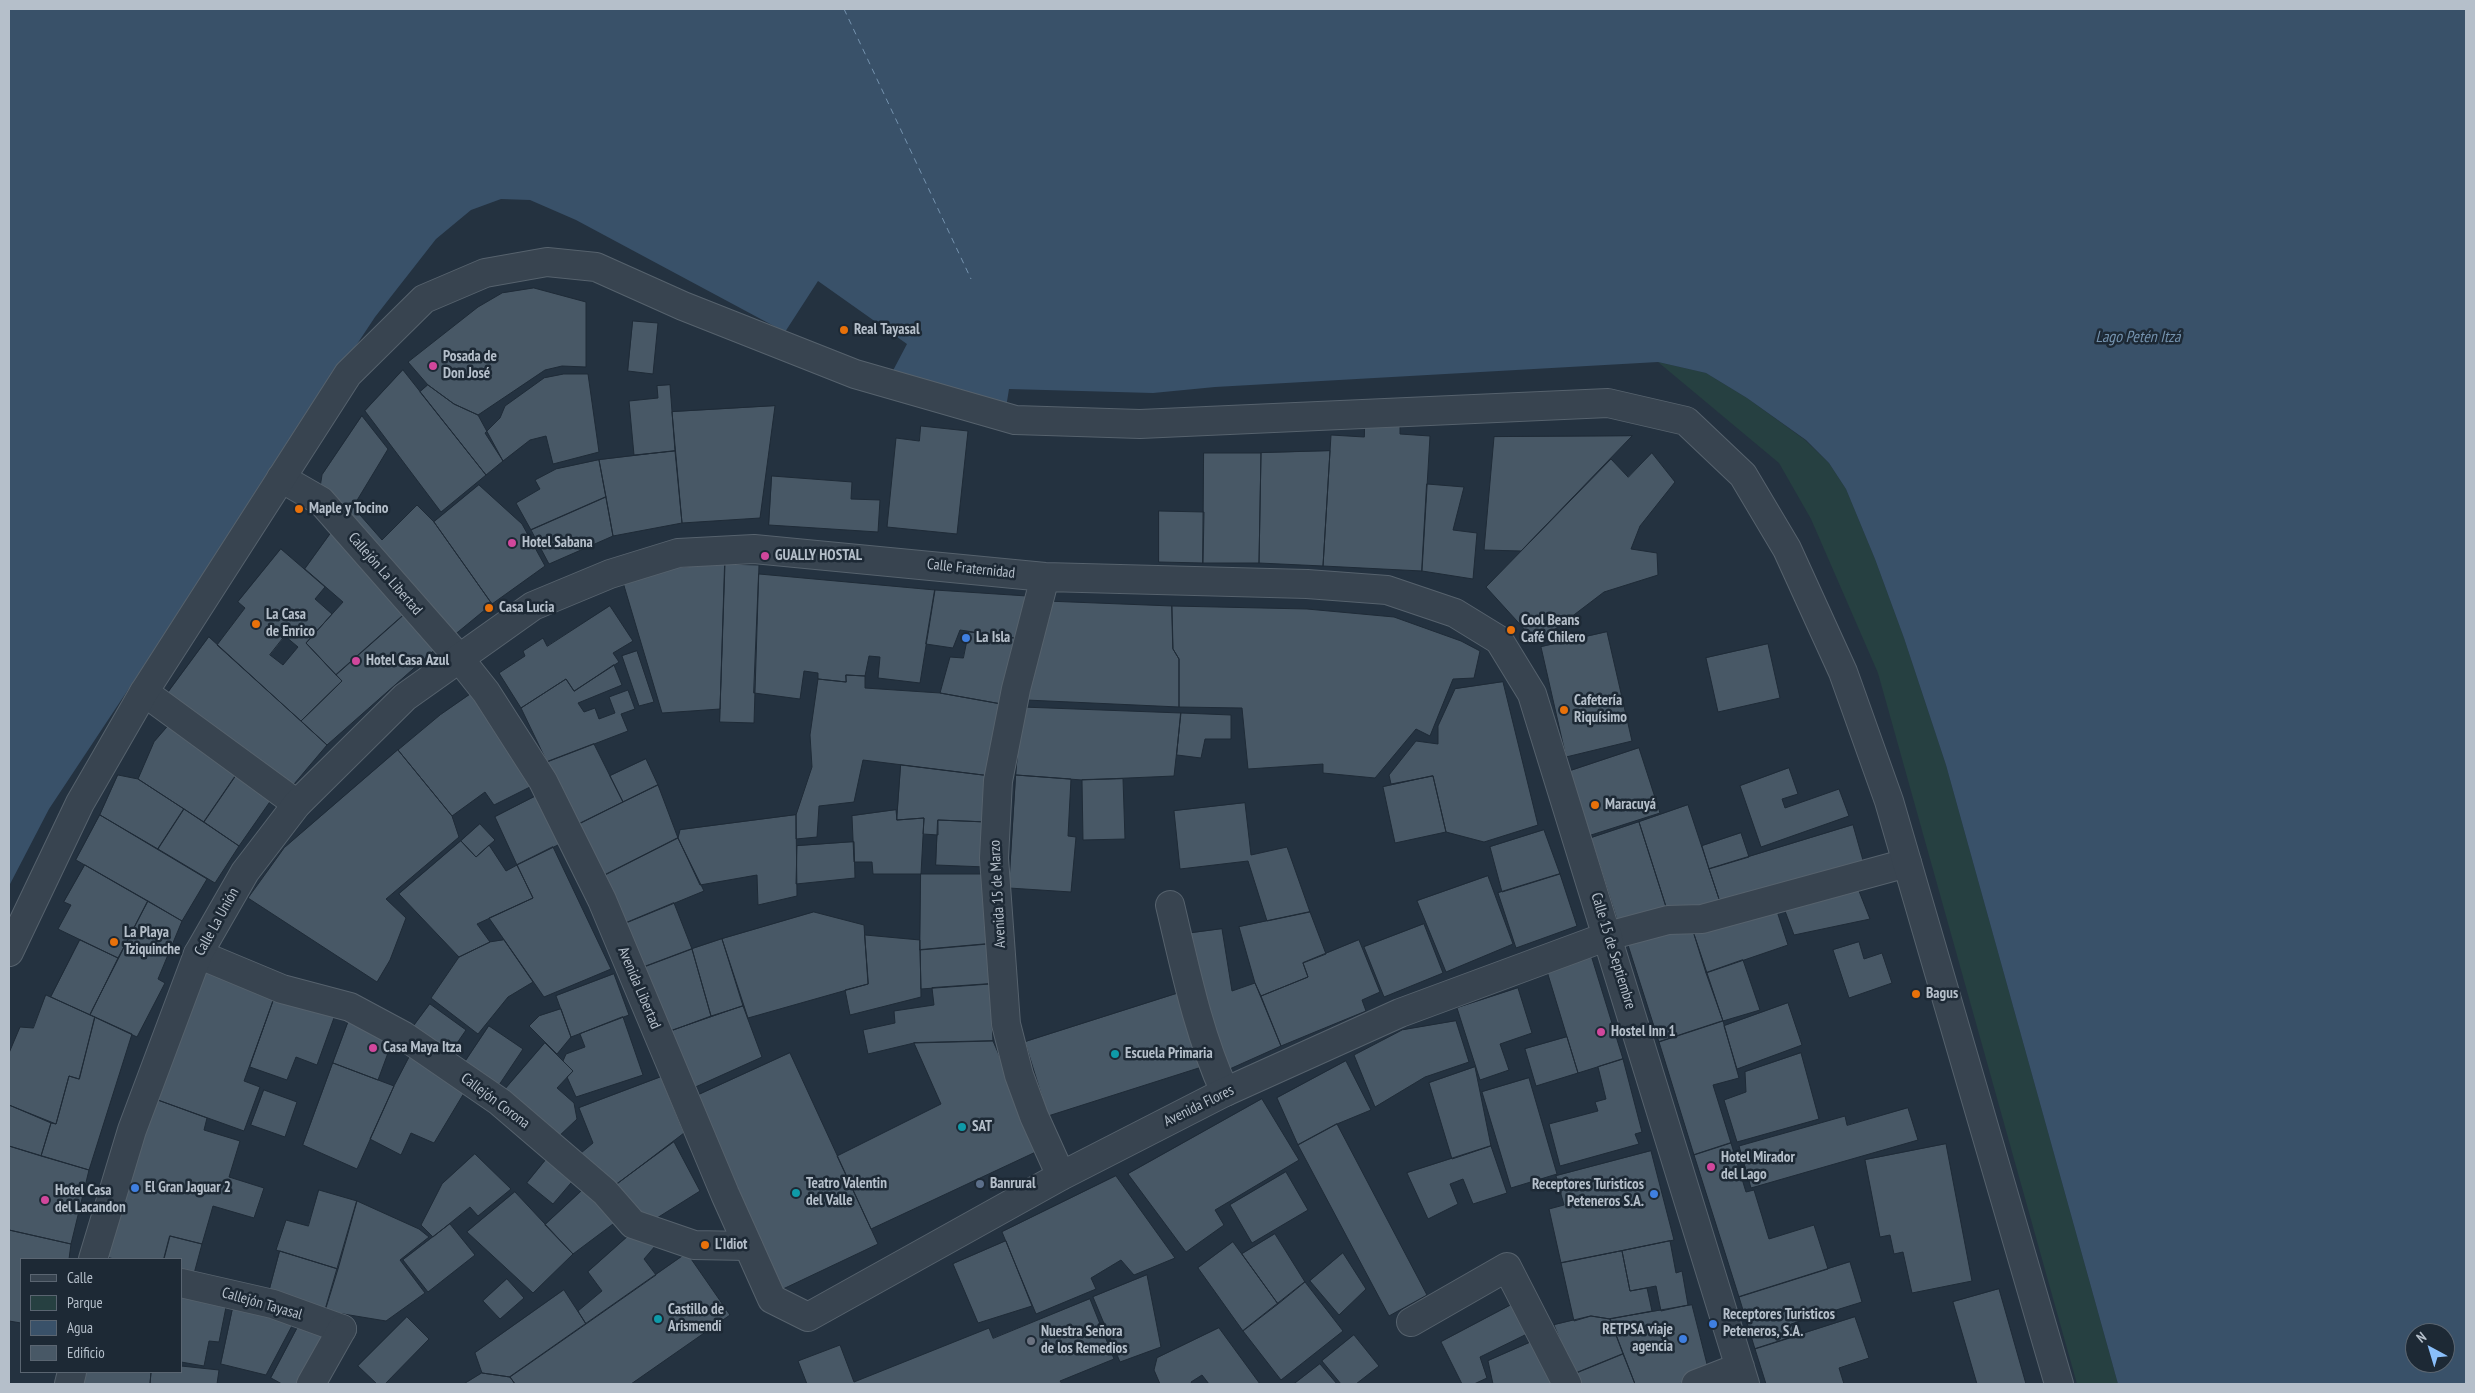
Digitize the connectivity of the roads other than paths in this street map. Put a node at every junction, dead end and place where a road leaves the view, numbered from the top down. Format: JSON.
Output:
{"nodes":[{"id":1,"x":281,"y":478,"type":"junction"},
{"id":2,"x":1045,"y":577,"type":"junction"},
{"id":3,"x":1499,"y":640,"type":"joint"},
{"id":4,"x":458,"y":658,"type":"junction"},
{"id":5,"x":144,"y":692,"type":"junction"},
{"id":6,"x":297,"y":804,"type":"junction"},
{"id":7,"x":1908,"y":863,"type":"junction"},
{"id":8,"x":1170,"y":905,"type":"dead end"},
{"id":9,"x":1608,"y":936,"type":"junction"},
{"id":10,"x":9,"y":952,"type":"edge"},
{"id":11,"x":198,"y":954,"type":"junction"},
{"id":12,"x":1225,"y":1092,"type":"junction"},
{"id":13,"x":1061,"y":1176,"type":"junction"},
{"id":14,"x":748,"y":1246,"type":"junction"},
{"id":15,"x":93,"y":1258,"type":"edge"},
{"id":16,"x":182,"y":1283,"type":"edge"},
{"id":17,"x":808,"y":1317,"type":"joint"},
{"id":18,"x":1411,"y":1322,"type":"dead end"},
{"id":19,"x":1742,"y":1376,"type":"edge"},
{"id":20,"x":311,"y":1384,"type":"edge"},
{"id":21,"x":1567,"y":1384,"type":"edge"},
{"id":22,"x":1696,"y":1384,"type":"edge"},
{"id":23,"x":2059,"y":1384,"type":"edge"}],
"edges":[{"from":1,"to":4,"type":"street","name":"Callejón La Libertad"},
{"from":1,"to":5,"type":"street"},
{"from":1,"to":7,"type":"street"},
{"from":2,"to":3,"type":"street","name":"Calle Fraternidad"},
{"from":2,"to":4,"type":"street","name":"Calle Fraternidad"},
{"from":2,"to":13,"type":"street","name":"Avenida 15 de Marzo"},
{"from":3,"to":9,"type":"street","name":"Calle 15 de Septiembre"},
{"from":4,"to":6,"type":"street","name":"Calle La Unión"},
{"from":4,"to":14,"type":"street","name":"Avenida Libertad"},
{"from":5,"to":6,"type":"street"},
{"from":5,"to":10,"type":"street"},
{"from":6,"to":11,"type":"street","name":"Calle La Unión"},
{"from":7,"to":9,"type":"street","name":"Avenida Flores"},
{"from":7,"to":23,"type":"street"},
{"from":8,"to":12,"type":"street"},
{"from":9,"to":12,"type":"street","name":"Avenida Flores"},
{"from":9,"to":19,"type":"street","name":"Calle 15 de Septiembre"},
{"from":11,"to":14,"type":"street","name":"Callejón Corona"},
{"from":11,"to":15,"type":"street","name":"Calle La Unión"},
{"from":12,"to":13,"type":"street","name":"Avenida Flores"},
{"from":13,"to":17,"type":"street","name":"Avenida Flores"},
{"from":14,"to":17,"type":"street","name":"Avenida Libertad"},
{"from":16,"to":20,"type":"street","name":"Callejón Tayasal"},
{"from":18,"to":21,"type":"street"},
{"from":19,"to":22,"type":"street"}]}
